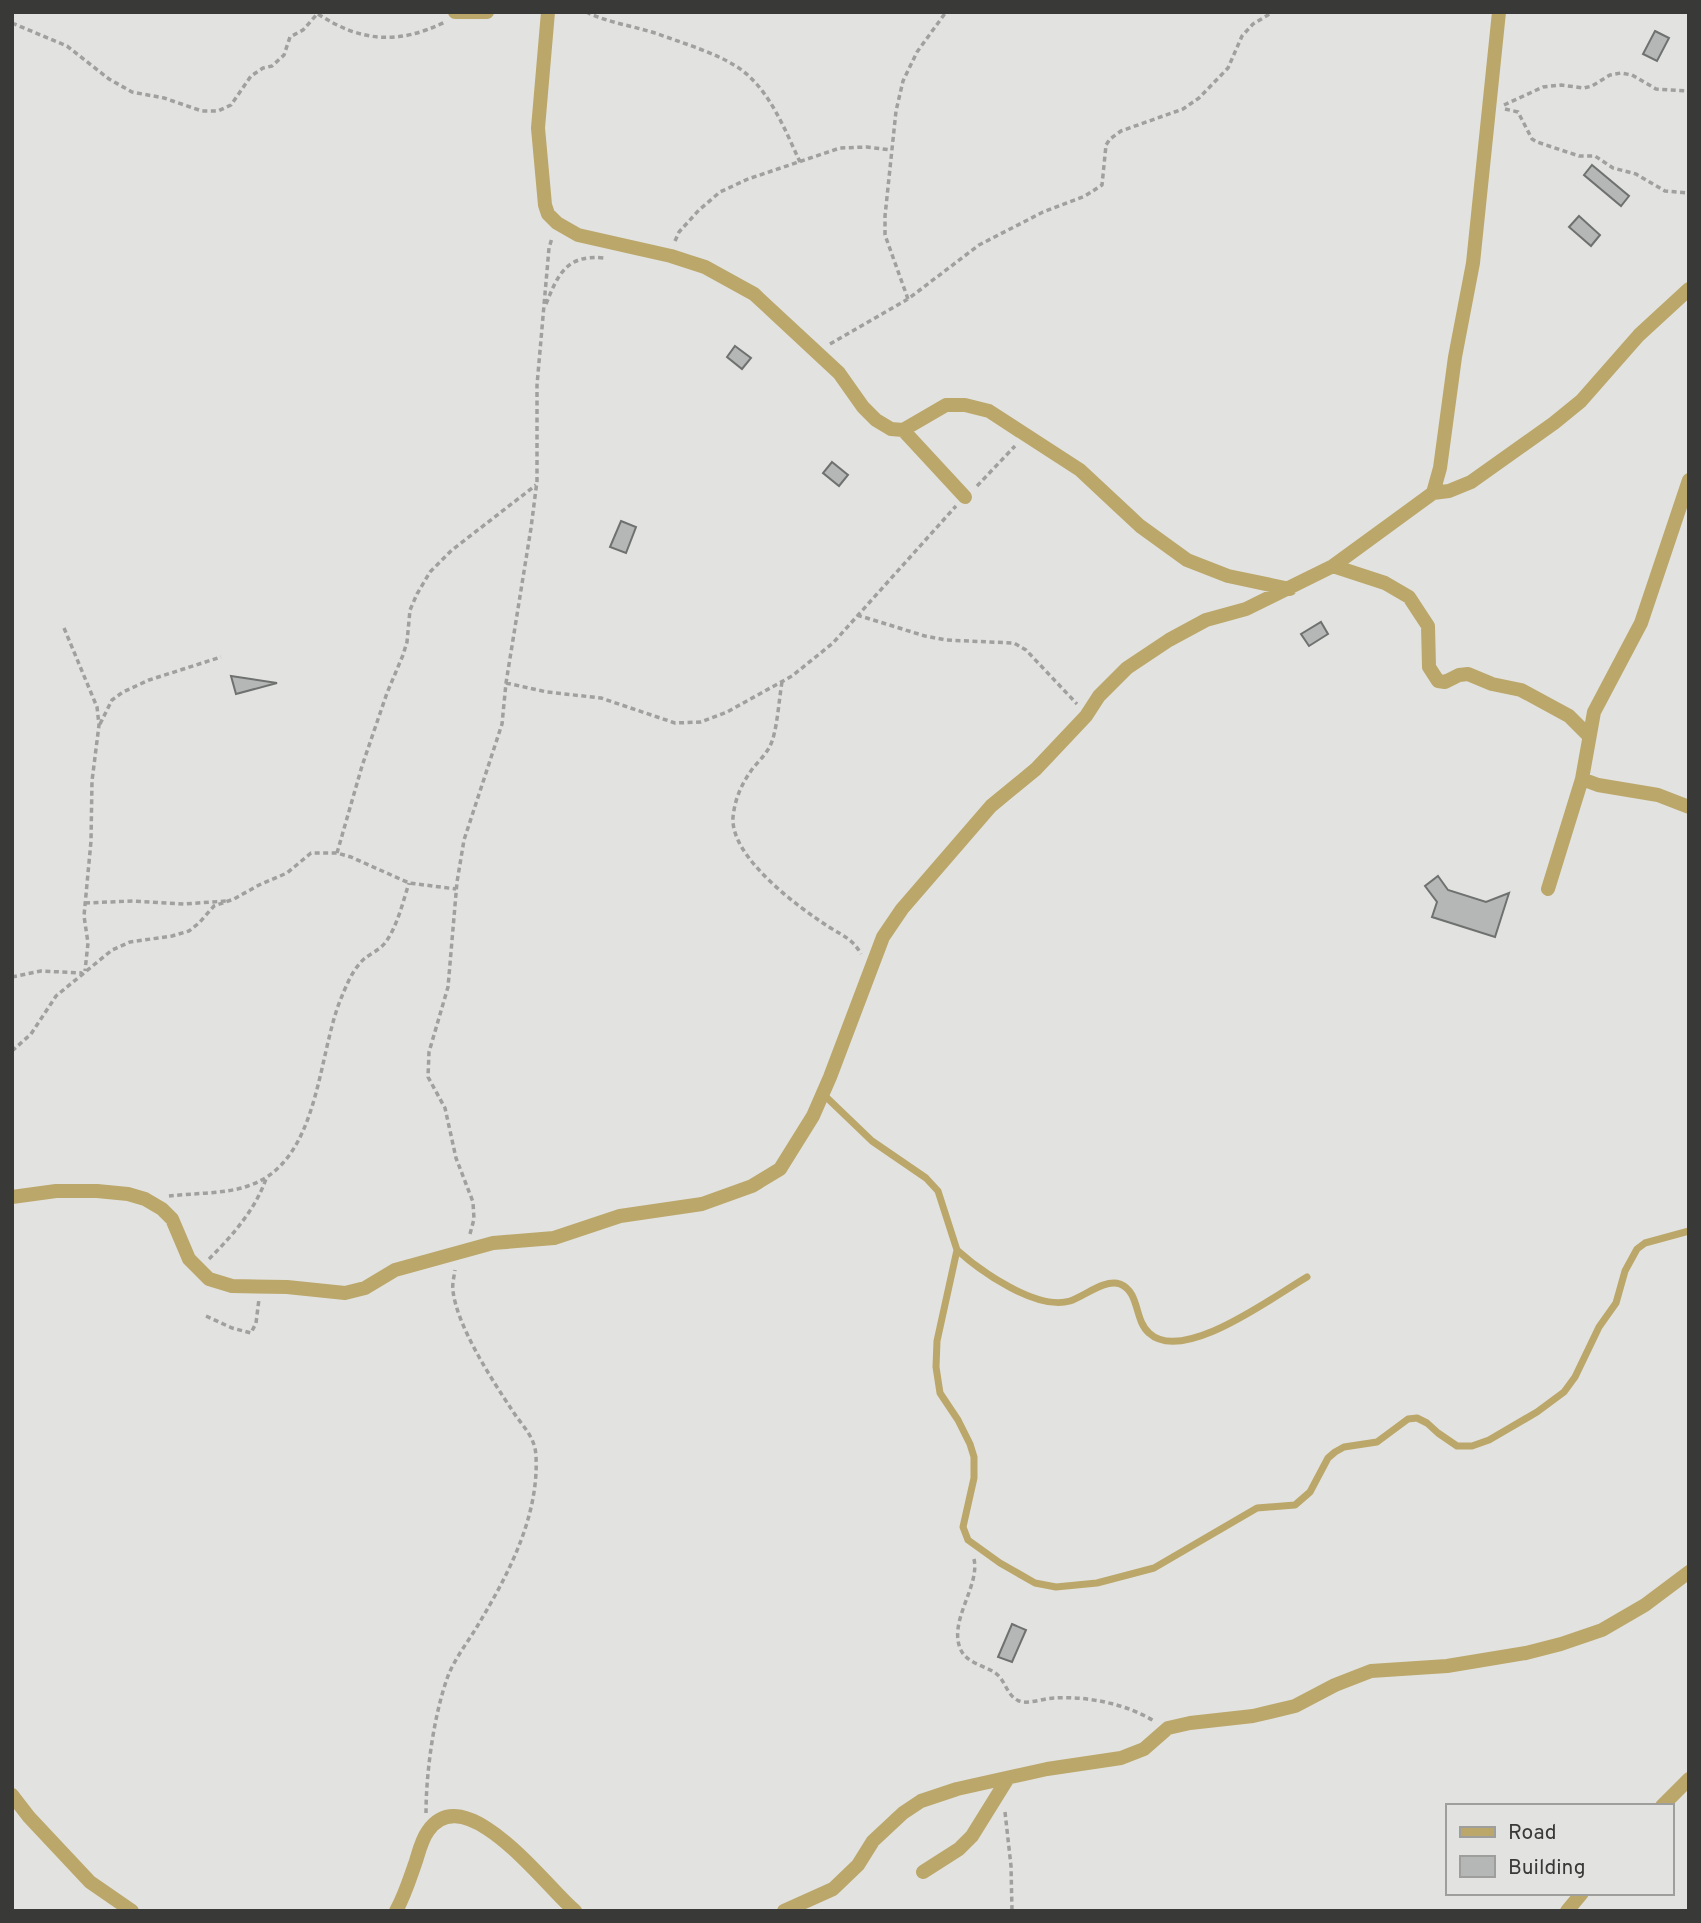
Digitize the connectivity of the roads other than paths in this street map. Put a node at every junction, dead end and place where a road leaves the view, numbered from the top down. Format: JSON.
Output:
{"nodes":[{"id":1,"x":487,"y":12,"type":"edge"},
{"id":2,"x":548,"y":12,"type":"edge"},
{"id":3,"x":1499,"y":12,"type":"edge"},
{"id":4,"x":461,"y":13,"type":"edge"},
{"id":5,"x":1689,"y":289,"type":"edge"},
{"id":6,"x":903,"y":430,"type":"junction"},
{"id":7,"x":1689,"y":480,"type":"edge"},
{"id":8,"x":1433,"y":493,"type":"junction"},
{"id":9,"x":965,"y":497,"type":"road end"},
{"id":10,"x":1333,"y":566,"type":"junction"},
{"id":11,"x":1290,"y":589,"type":"junction"},
{"id":12,"x":1589,"y":736,"type":"junction"},
{"id":13,"x":1582,"y":779,"type":"junction"},
{"id":14,"x":1689,"y":807,"type":"edge"},
{"id":15,"x":1548,"y":889,"type":"dead end"},
{"id":16,"x":823,"y":1094,"type":"junction"},
{"id":17,"x":12,"y":1197,"type":"edge"},
{"id":18,"x":1689,"y":1231,"type":"edge"},
{"id":19,"x":957,"y":1250,"type":"junction"},
{"id":20,"x":1307,"y":1277,"type":"dead end"},
{"id":21,"x":1689,"y":1572,"type":"edge"},
{"id":22,"x":1689,"y":1779,"type":"edge"},
{"id":23,"x":1005,"y":1784,"type":"junction"},
{"id":24,"x":12,"y":1795,"type":"edge"},
{"id":25,"x":1664,"y":1804,"type":"edge"},
{"id":26,"x":923,"y":1872,"type":"dead end"},
{"id":27,"x":1580,"y":1895,"type":"edge"},
{"id":28,"x":132,"y":1911,"type":"edge"},
{"id":29,"x":396,"y":1911,"type":"edge"},
{"id":30,"x":575,"y":1911,"type":"edge"},
{"id":31,"x":784,"y":1911,"type":"edge"},
{"id":32,"x":1567,"y":1911,"type":"edge"}],
"edges":[{"from":1,"to":4,"type":"street"},
{"from":2,"to":6,"type":"street"},
{"from":3,"to":8,"type":"street"},
{"from":5,"to":8,"type":"street"},
{"from":6,"to":9,"type":"street"},
{"from":6,"to":11,"type":"street"},
{"from":7,"to":12,"type":"street"},
{"from":8,"to":10,"type":"street"},
{"from":10,"to":11,"type":"street"},
{"from":10,"to":12,"type":"street"},
{"from":11,"to":16,"type":"street"},
{"from":12,"to":13,"type":"street"},
{"from":13,"to":14,"type":"street"},
{"from":13,"to":15,"type":"street"},
{"from":16,"to":17,"type":"street"},
{"from":16,"to":19,"type":"lane"},
{"from":18,"to":19,"type":"lane"},
{"from":19,"to":20,"type":"lane"},
{"from":21,"to":23,"type":"street"},
{"from":22,"to":25,"type":"street"},
{"from":23,"to":26,"type":"street"},
{"from":23,"to":31,"type":"street"},
{"from":24,"to":28,"type":"street"},
{"from":27,"to":32,"type":"street"},
{"from":29,"to":30,"type":"street"}]}
